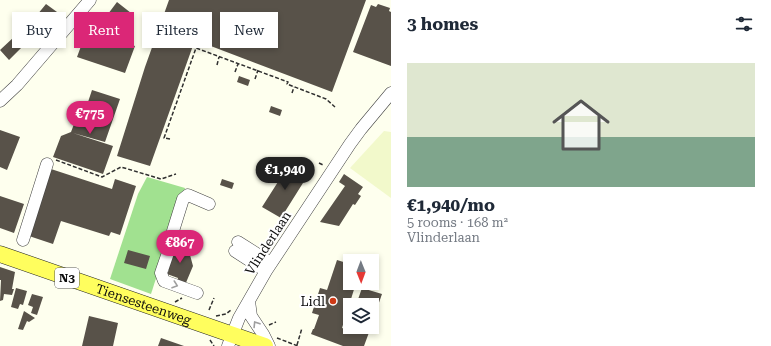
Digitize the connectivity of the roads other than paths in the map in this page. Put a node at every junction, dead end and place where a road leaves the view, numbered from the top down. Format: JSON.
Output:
{"nodes":[{"id":1,"x":90,"y":0,"type":"edge"},
{"id":2,"x":391,"y":93,"type":"edge"},
{"id":3,"x":0,"y":101,"type":"edge"},
{"id":4,"x":51,"y":162,"type":"road end"},
{"id":5,"x":209,"y":204,"type":"dead end"},
{"id":6,"x":23,"y":240,"type":"dead end"},
{"id":7,"x":237,"y":246,"type":"dead end"},
{"id":8,"x":0,"y":254,"type":"edge"},
{"id":9,"x":269,"y":267,"type":"junction"},
{"id":10,"x":197,"y":293,"type":"dead end"},
{"id":11,"x":249,"y":301,"type":"junction"},
{"id":12,"x":230,"y":340,"type":"edge"},
{"id":13,"x":270,"y":343,"type":"edge"}],
"edges":[{"from":1,"to":3,"type":"street"},
{"from":2,"to":9,"type":"street","name":"Vlinderlaan"},
{"from":4,"to":6,"type":"street"},
{"from":5,"to":10,"type":"street","one_way":true},
{"from":7,"to":9,"type":"street"},
{"from":8,"to":12,"type":"main road","name":"Tiensesteenweg","number":"N3"},
{"from":9,"to":11,"type":"street","name":"Vlinderlaan"},
{"from":11,"to":12,"type":"street","name":"Vlinderlaan"},
{"from":13,"to":11,"type":"street","one_way":true},
{"from":12,"to":13,"type":"main road","name":"Tiensesteenweg","number":"N3"}]}
